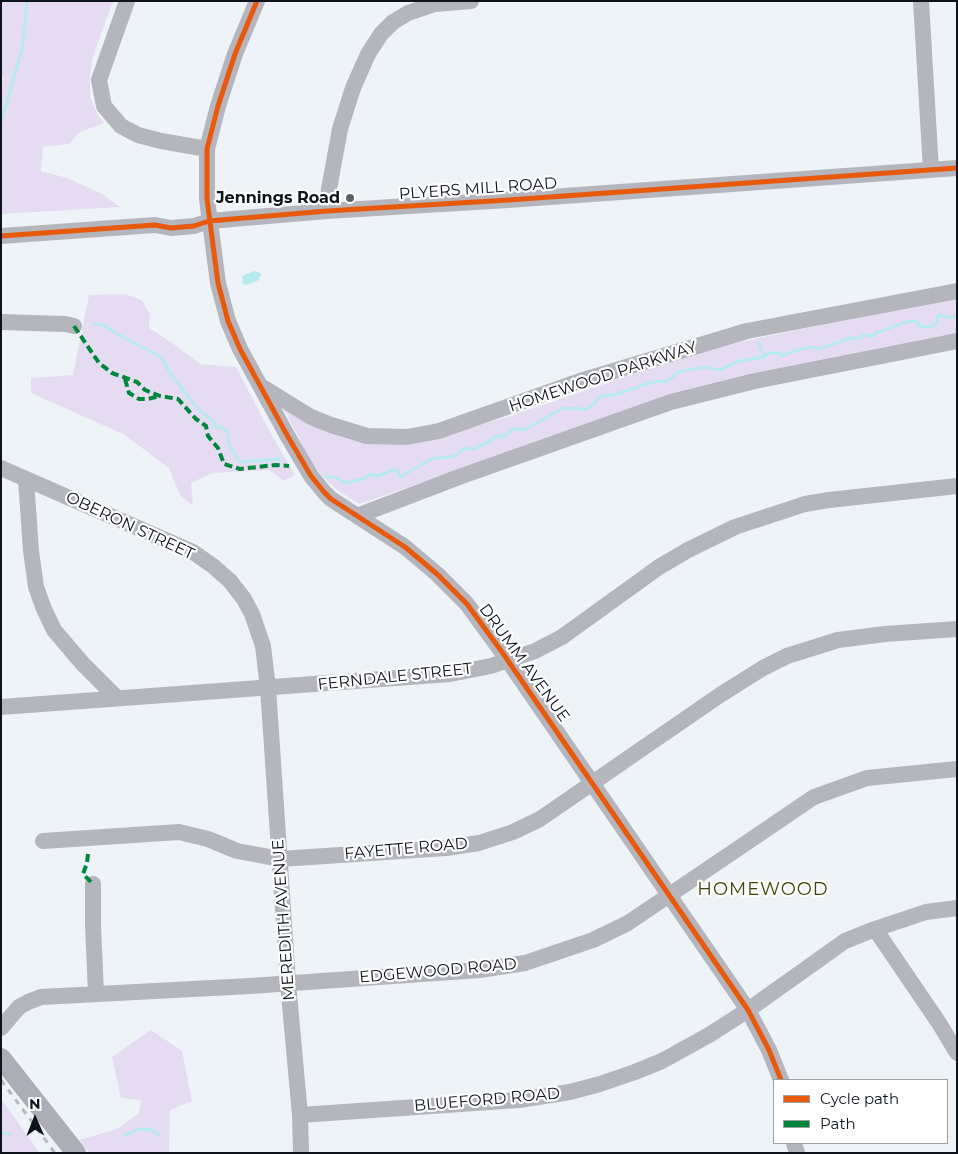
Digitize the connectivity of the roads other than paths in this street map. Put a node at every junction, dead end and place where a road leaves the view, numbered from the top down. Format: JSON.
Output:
{"nodes":[{"id":1,"x":126,"y":1,"type":"edge"},
{"id":2,"x":257,"y":1,"type":"edge"},
{"id":3,"x":471,"y":1,"type":"edge"},
{"id":4,"x":921,"y":1,"type":"edge"},
{"id":5,"x":207,"y":148,"type":"junction"},
{"id":6,"x":957,"y":168,"type":"edge"},
{"id":7,"x":931,"y":170,"type":"junction"},
{"id":8,"x":327,"y":211,"type":"junction"},
{"id":9,"x":209,"y":221,"type":"junction"},
{"id":10,"x":1,"y":236,"type":"edge"},
{"id":11,"x":957,"y":291,"type":"edge"},
{"id":12,"x":1,"y":322,"type":"edge"},
{"id":13,"x":74,"y":326,"type":"dead end"},
{"id":14,"x":957,"y":341,"type":"edge"},
{"id":15,"x":260,"y":385,"type":"junction"},
{"id":16,"x":1,"y":468,"type":"edge"},
{"id":17,"x":26,"y":479,"type":"junction"},
{"id":18,"x":957,"y":486,"type":"edge"},
{"id":19,"x":357,"y":516,"type":"junction"},
{"id":20,"x":957,"y":628,"type":"edge"},
{"id":21,"x":508,"y":661,"type":"junction"},
{"id":22,"x":268,"y":688,"type":"junction"},
{"id":23,"x":117,"y":698,"type":"junction"},
{"id":24,"x":1,"y":707,"type":"edge"},
{"id":25,"x":957,"y":769,"type":"edge"},
{"id":26,"x":594,"y":784,"type":"junction"},
{"id":27,"x":43,"y":841,"type":"dead end"},
{"id":28,"x":280,"y":859,"type":"junction"},
{"id":29,"x":93,"y":884,"type":"dead end"},
{"id":30,"x":670,"y":896,"type":"junction"},
{"id":31,"x":957,"y":908,"type":"edge"},
{"id":32,"x":875,"y":929,"type":"junction"},
{"id":33,"x":288,"y":983,"type":"junction"},
{"id":34,"x":96,"y":994,"type":"junction"},
{"id":35,"x":748,"y":1010,"type":"junction"},
{"id":36,"x":1,"y":1028,"type":"edge"},
{"id":37,"x":957,"y":1053,"type":"edge"},
{"id":38,"x":1,"y":1058,"type":"edge"},
{"id":39,"x":780,"y":1079,"type":"edge"},
{"id":40,"x":300,"y":1115,"type":"junction"},
{"id":41,"x":76,"y":1153,"type":"edge"},
{"id":42,"x":301,"y":1153,"type":"edge"}],
"edges":[{"from":1,"to":5,"type":"street"},
{"from":2,"to":5,"type":"street","name":"DRUMM AVENUE"},
{"from":3,"to":8,"type":"street"},
{"from":4,"to":7,"type":"street"},
{"from":5,"to":9,"type":"street","name":"DRUMM AVENUE"},
{"from":6,"to":7,"type":"street","name":"PLYERS MILL ROAD"},
{"from":7,"to":8,"type":"street","name":"PLYERS MILL ROAD"},
{"from":8,"to":9,"type":"street","name":"PLYERS MILL ROAD"},
{"from":9,"to":10,"type":"street","name":"PLYERS MILL ROAD"},
{"from":9,"to":15,"type":"street","name":"DRUMM AVENUE"},
{"from":11,"to":15,"type":"street","name":"HOMEWOOD PARKWAY"},
{"from":12,"to":13,"type":"street"},
{"from":14,"to":19,"type":"street"},
{"from":15,"to":19,"type":"street","name":"DRUMM AVENUE"},
{"from":16,"to":17,"type":"street","name":"OBERON STREET"},
{"from":17,"to":22,"type":"street","name":"OBERON STREET"},
{"from":17,"to":23,"type":"street"},
{"from":18,"to":21,"type":"street","name":"FERNDALE STREET"},
{"from":19,"to":21,"type":"street","name":"DRUMM AVENUE"},
{"from":20,"to":26,"type":"street","name":"FAYETTE ROAD"},
{"from":21,"to":22,"type":"street","name":"FERNDALE STREET"},
{"from":21,"to":26,"type":"street","name":"DRUMM AVENUE"},
{"from":22,"to":23,"type":"street","name":"FERNDALE STREET"},
{"from":22,"to":28,"type":"street","name":"MEREDITH AVENUE"},
{"from":23,"to":24,"type":"street","name":"FERNDALE STREET"},
{"from":25,"to":30,"type":"street","name":"EDGEWOOD ROAD"},
{"from":26,"to":28,"type":"street","name":"FAYETTE ROAD"},
{"from":26,"to":30,"type":"street","name":"DRUMM AVENUE"},
{"from":27,"to":28,"type":"street","name":"FAYETTE ROAD"},
{"from":28,"to":33,"type":"street","name":"MEREDITH AVENUE"},
{"from":29,"to":34,"type":"street"},
{"from":30,"to":33,"type":"street","name":"EDGEWOOD ROAD"},
{"from":30,"to":35,"type":"street","name":"DRUMM AVENUE"},
{"from":31,"to":32,"type":"street","name":"BLUEFORD ROAD"},
{"from":32,"to":35,"type":"street","name":"BLUEFORD ROAD"},
{"from":32,"to":37,"type":"street"},
{"from":33,"to":34,"type":"street","name":"EDGEWOOD ROAD"},
{"from":33,"to":40,"type":"street","name":"MEREDITH AVENUE"},
{"from":34,"to":36,"type":"street","name":"EDGEWOOD ROAD"},
{"from":35,"to":39,"type":"street","name":"DRUMM AVENUE"},
{"from":35,"to":40,"type":"street","name":"BLUEFORD ROAD"},
{"from":38,"to":41,"type":"main road"},
{"from":40,"to":42,"type":"street","name":"MEREDITH AVENUE"}]}
